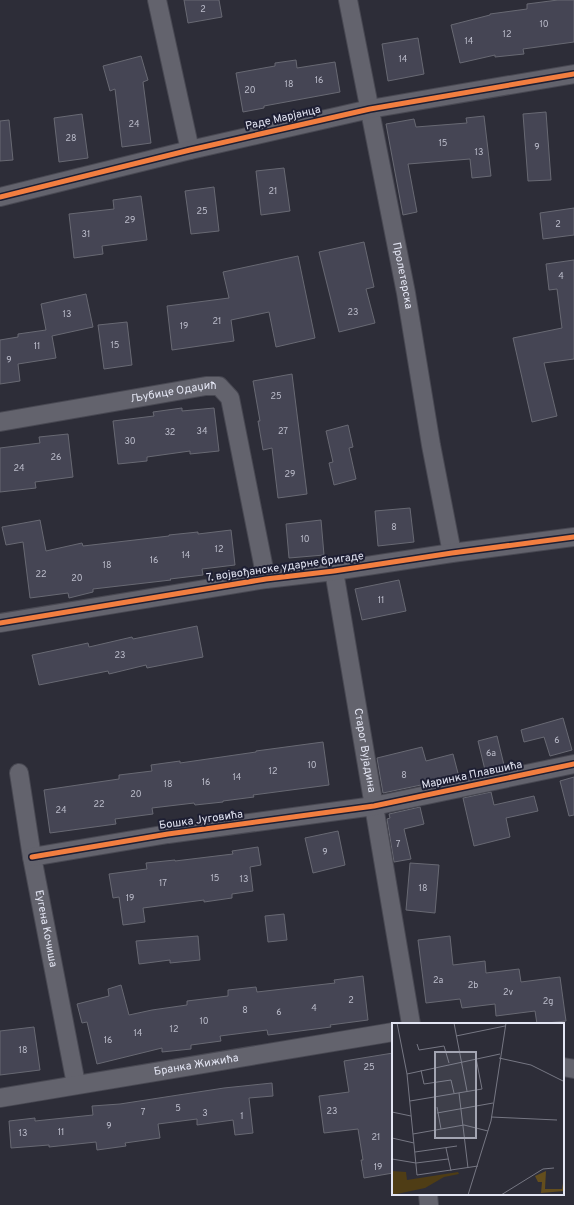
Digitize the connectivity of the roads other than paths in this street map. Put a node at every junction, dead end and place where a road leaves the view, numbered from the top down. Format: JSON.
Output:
{"nodes":[{"id":1,"x":157,"y":0,"type":"edge"},
{"id":2,"x":348,"y":0,"type":"edge"},
{"id":3,"x":574,"y":74,"type":"edge"},
{"id":4,"x":370,"y":109,"type":"junction"},
{"id":5,"x":190,"y":150,"type":"junction"},
{"id":6,"x":0,"y":196,"type":"edge"},
{"id":7,"x":0,"y":422,"type":"edge"},
{"id":8,"x":574,"y":536,"type":"edge"},
{"id":9,"x":452,"y":553,"type":"junction"},
{"id":10,"x":334,"y":571,"type":"junction"},
{"id":11,"x":266,"y":579,"type":"junction"},
{"id":12,"x":0,"y":623,"type":"edge"},
{"id":13,"x":574,"y":764,"type":"edge"},
{"id":14,"x":19,"y":773,"type":"dead end"},
{"id":15,"x":374,"y":806,"type":"junction"},
{"id":16,"x":32,"y":857,"type":"junction"},
{"id":17,"x":411,"y":1023,"type":"edge"},
{"id":18,"x":392,"y":1032,"type":"edge"},
{"id":19,"x":564,"y":1066,"type":"edge"},
{"id":20,"x":574,"y":1069,"type":"edge"},
{"id":21,"x":76,"y":1084,"type":"junction"},
{"id":22,"x":0,"y":1098,"type":"edge"},
{"id":23,"x":428,"y":1195,"type":"edge"},
{"id":24,"x":429,"y":1205,"type":"edge"}],
"edges":[{"from":1,"to":5,"type":"street"},
{"from":2,"to":4,"type":"street","name":"Пролетерска"},
{"from":3,"to":4,"type":"street","name":"Раде Марјанца"},
{"from":4,"to":5,"type":"street","name":"Раде Марјанца"},
{"from":4,"to":9,"type":"street","name":"Пролетерска"},
{"from":5,"to":6,"type":"street","name":"Раде Марјанца"},
{"from":7,"to":11,"type":"street","name":"Љубице Одаџић"},
{"from":8,"to":9,"type":"street","name":"7. војвођанске ударне бригаде"},
{"from":9,"to":10,"type":"street","name":"7. војвођанске ударне бригаде"},
{"from":10,"to":11,"type":"street","name":"7. војвођанске ударне бригаде"},
{"from":10,"to":15,"type":"street","name":"Старог Вујадина"},
{"from":11,"to":12,"type":"street","name":"7. војвођанске ударне бригаде"},
{"from":13,"to":15,"type":"street","name":"Маринка Плавшића"},
{"from":14,"to":16,"type":"street","name":"Еугена Кочиша"},
{"from":15,"to":16,"type":"street","name":"Бошка Југовића"},
{"from":15,"to":17,"type":"street","name":"Старог Вујадина"},
{"from":16,"to":21,"type":"street","name":"Еугена Кочиша"},
{"from":18,"to":21,"type":"street","name":"Бранка Жижића"},
{"from":19,"to":20,"type":"street"},
{"from":21,"to":22,"type":"street","name":"Бранка Жижића"},
{"from":23,"to":24,"type":"street"}]}
